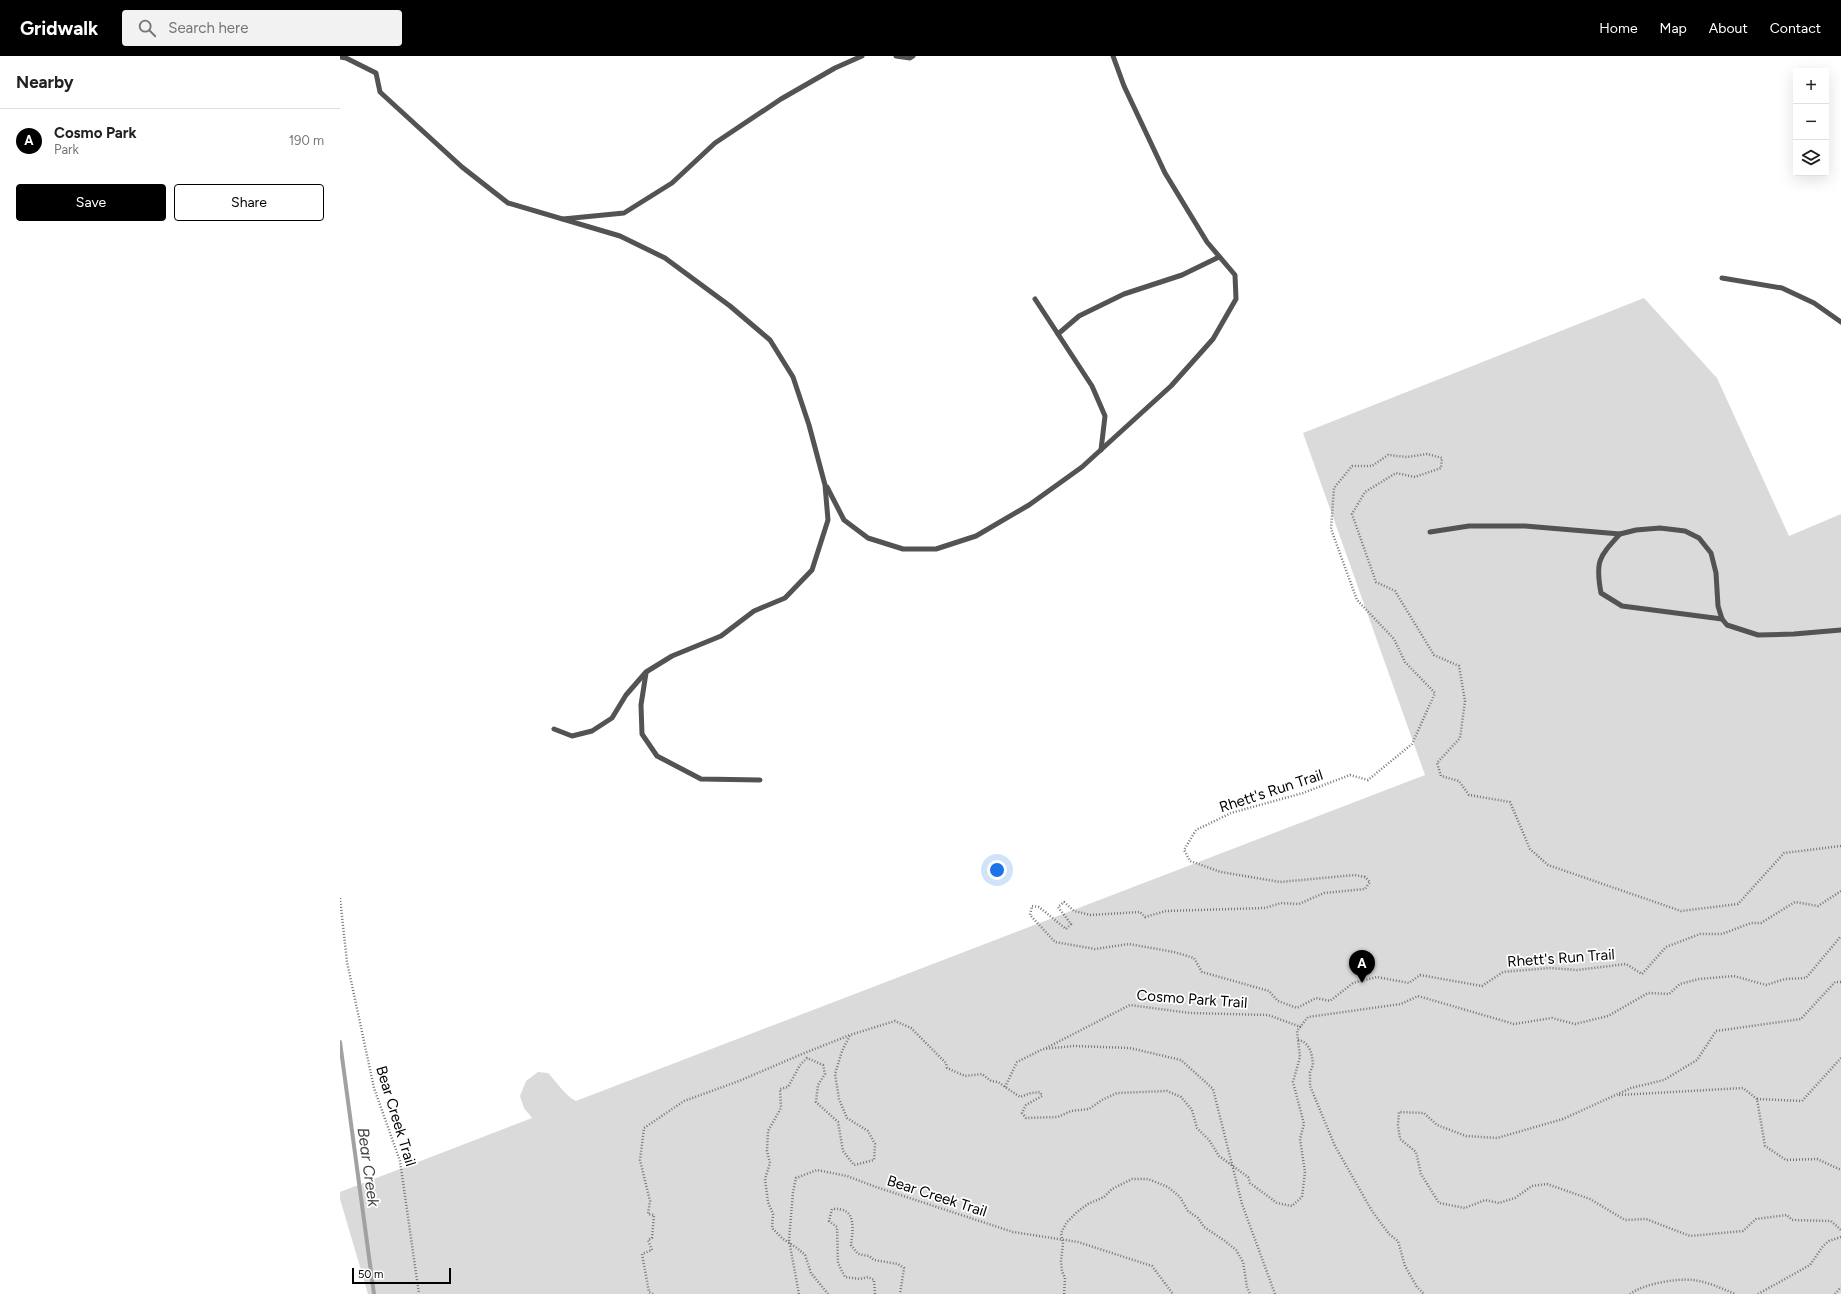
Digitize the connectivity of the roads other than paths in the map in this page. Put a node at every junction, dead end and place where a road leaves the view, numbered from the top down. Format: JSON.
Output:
{"nodes":[{"id":1,"x":862,"y":56,"type":"edge"},
{"id":2,"x":896,"y":56,"type":"edge"},
{"id":3,"x":913,"y":56,"type":"edge"},
{"id":4,"x":1113,"y":56,"type":"edge"},
{"id":5,"x":340,"y":57,"type":"edge"},
{"id":6,"x":560,"y":219,"type":"junction"},
{"id":7,"x":1219,"y":257,"type":"junction"},
{"id":8,"x":1722,"y":278,"type":"dead end"},
{"id":9,"x":1035,"y":299,"type":"dead end"},
{"id":10,"x":1841,"y":322,"type":"edge"},
{"id":11,"x":1058,"y":334,"type":"junction"},
{"id":12,"x":1101,"y":450,"type":"junction"},
{"id":13,"x":826,"y":484,"type":"junction"},
{"id":14,"x":1430,"y":532,"type":"dead end"},
{"id":15,"x":1620,"y":534,"type":"junction"},
{"id":16,"x":1722,"y":619,"type":"junction"},
{"id":17,"x":1841,"y":630,"type":"edge"},
{"id":18,"x":646,"y":672,"type":"junction"},
{"id":19,"x":554,"y":729,"type":"dead end"},
{"id":20,"x":760,"y":780,"type":"dead end"}],
"edges":[{"from":1,"to":6,"type":"lane"},
{"from":2,"to":3,"type":"lane"},
{"from":4,"to":7,"type":"lane"},
{"from":5,"to":6,"type":"lane"},
{"from":6,"to":13,"type":"lane"},
{"from":7,"to":11,"type":"lane"},
{"from":7,"to":12,"type":"lane"},
{"from":8,"to":10,"type":"lane"},
{"from":9,"to":11,"type":"lane"},
{"from":11,"to":12,"type":"lane"},
{"from":12,"to":13,"type":"lane"},
{"from":13,"to":18,"type":"lane"},
{"from":14,"to":15,"type":"lane"},
{"from":15,"to":16,"type":"lane"},
{"from":15,"to":16,"type":"lane"},
{"from":16,"to":17,"type":"lane"},
{"from":18,"to":19,"type":"lane"},
{"from":18,"to":20,"type":"lane"}]}
